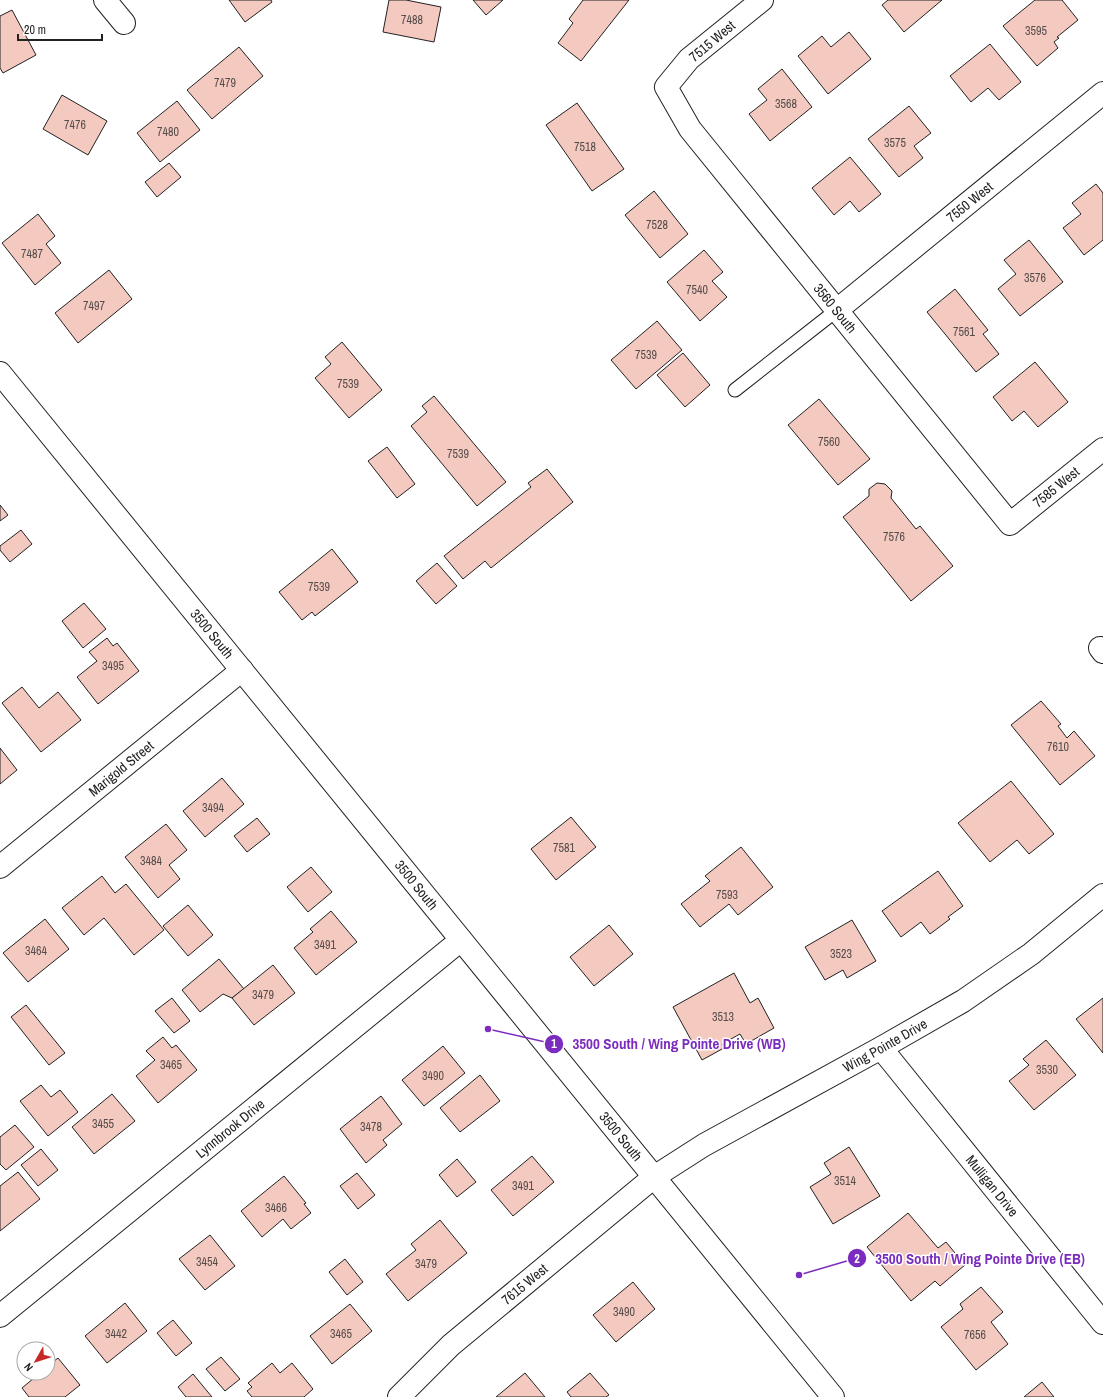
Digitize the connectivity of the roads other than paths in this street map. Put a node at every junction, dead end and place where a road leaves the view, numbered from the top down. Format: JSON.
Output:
{"nodes":[{"id":1,"x":105,"y":0,"type":"edge"},
{"id":2,"x":762,"y":0,"type":"edge"},
{"id":3,"x":124,"y":23,"type":"dead end"},
{"id":4,"x":666,"y":87,"type":"joint"},
{"id":5,"x":1103,"y":93,"type":"edge"},
{"id":6,"x":837,"y":310,"type":"junction"},
{"id":7,"x":2,"y":379,"type":"edge"},
{"id":8,"x":735,"y":390,"type":"dead end"},
{"id":9,"x":1103,"y":449,"type":"edge"},
{"id":10,"x":1010,"y":524,"type":"joint"},
{"id":11,"x":242,"y":670,"type":"junction"},
{"id":12,"x":0,"y":867,"type":"edge"},
{"id":13,"x":1103,"y":895,"type":"edge"},
{"id":14,"x":461,"y":940,"type":"junction"},
{"id":15,"x":881,"y":1048,"type":"junction"},
{"id":16,"x":654,"y":1177,"type":"junction"},
{"id":17,"x":0,"y":1316,"type":"edge"},
{"id":18,"x":1103,"y":1323,"type":"edge"},
{"id":19,"x":400,"y":1397,"type":"edge"},
{"id":20,"x":833,"y":1397,"type":"edge"}],
"edges":[{"from":1,"to":3,"type":"street"},
{"from":2,"to":4,"type":"street","name":"7515 West"},
{"from":4,"to":6,"type":"street","name":"3560 South"},
{"from":5,"to":6,"type":"street","name":"7550 West"},
{"from":6,"to":8,"type":"lane"},
{"from":6,"to":10,"type":"street","name":"3560 South"},
{"from":7,"to":11,"type":"street","name":"3500 South"},
{"from":9,"to":10,"type":"street","name":"7585 West"},
{"from":11,"to":12,"type":"street","name":"Marigold Street"},
{"from":11,"to":14,"type":"street","name":"3500 South"},
{"from":13,"to":15,"type":"street","name":"Wing Pointe Drive"},
{"from":14,"to":16,"type":"street","name":"3500 South"},
{"from":14,"to":17,"type":"street","name":"Lynnbrook Drive"},
{"from":15,"to":16,"type":"street","name":"Wing Pointe Drive"},
{"from":15,"to":18,"type":"street","name":"Mulligan Drive"},
{"from":16,"to":19,"type":"street","name":"7615 West"},
{"from":16,"to":20,"type":"street","name":"3500 South"}]}
